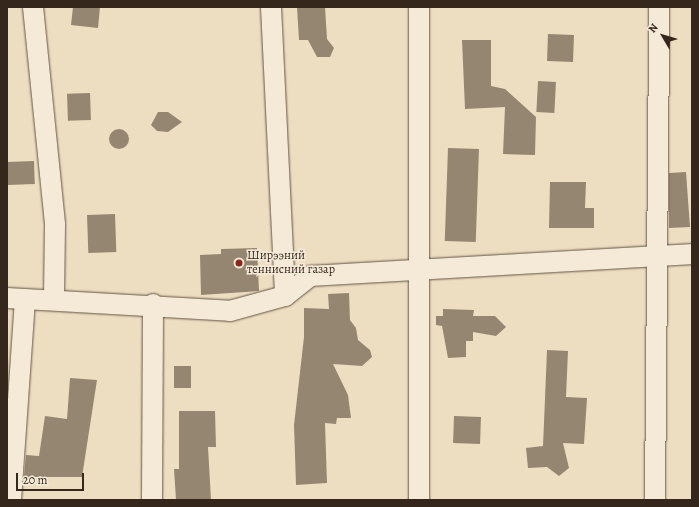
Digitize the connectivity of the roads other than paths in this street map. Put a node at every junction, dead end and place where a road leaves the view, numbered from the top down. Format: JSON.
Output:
{"nodes":[{"id":1,"x":33,"y":7,"type":"edge"},
{"id":2,"x":271,"y":7,"type":"edge"},
{"id":3,"x":418,"y":7,"type":"edge"},
{"id":4,"x":659,"y":7,"type":"edge"},
{"id":5,"x":657,"y":253,"type":"junction"},
{"id":6,"x":692,"y":254,"type":"edge"},
{"id":7,"x":420,"y":268,"type":"junction"},
{"id":8,"x":284,"y":296,"type":"junction"},
{"id":9,"x":16,"y":299,"type":"edge"},
{"id":10,"x":54,"y":299,"type":"junction"},
{"id":11,"x":153,"y":304,"type":"junction"},
{"id":12,"x":11,"y":500,"type":"edge"},
{"id":13,"x":152,"y":500,"type":"edge"},
{"id":14,"x":419,"y":500,"type":"edge"},
{"id":15,"x":654,"y":500,"type":"edge"}],
"edges":[{"from":1,"to":10,"type":"street"},
{"from":2,"to":8,"type":"street"},
{"from":3,"to":7,"type":"street"},
{"from":4,"to":5,"type":"street"},
{"from":5,"to":6,"type":"street"},
{"from":5,"to":7,"type":"street"},
{"from":5,"to":15,"type":"street"},
{"from":7,"to":8,"type":"street"},
{"from":7,"to":14,"type":"street"},
{"from":8,"to":11,"type":"street"},
{"from":9,"to":10,"type":"street"},
{"from":9,"to":12,"type":"street"},
{"from":10,"to":11,"type":"street"},
{"from":11,"to":13,"type":"street"}]}
